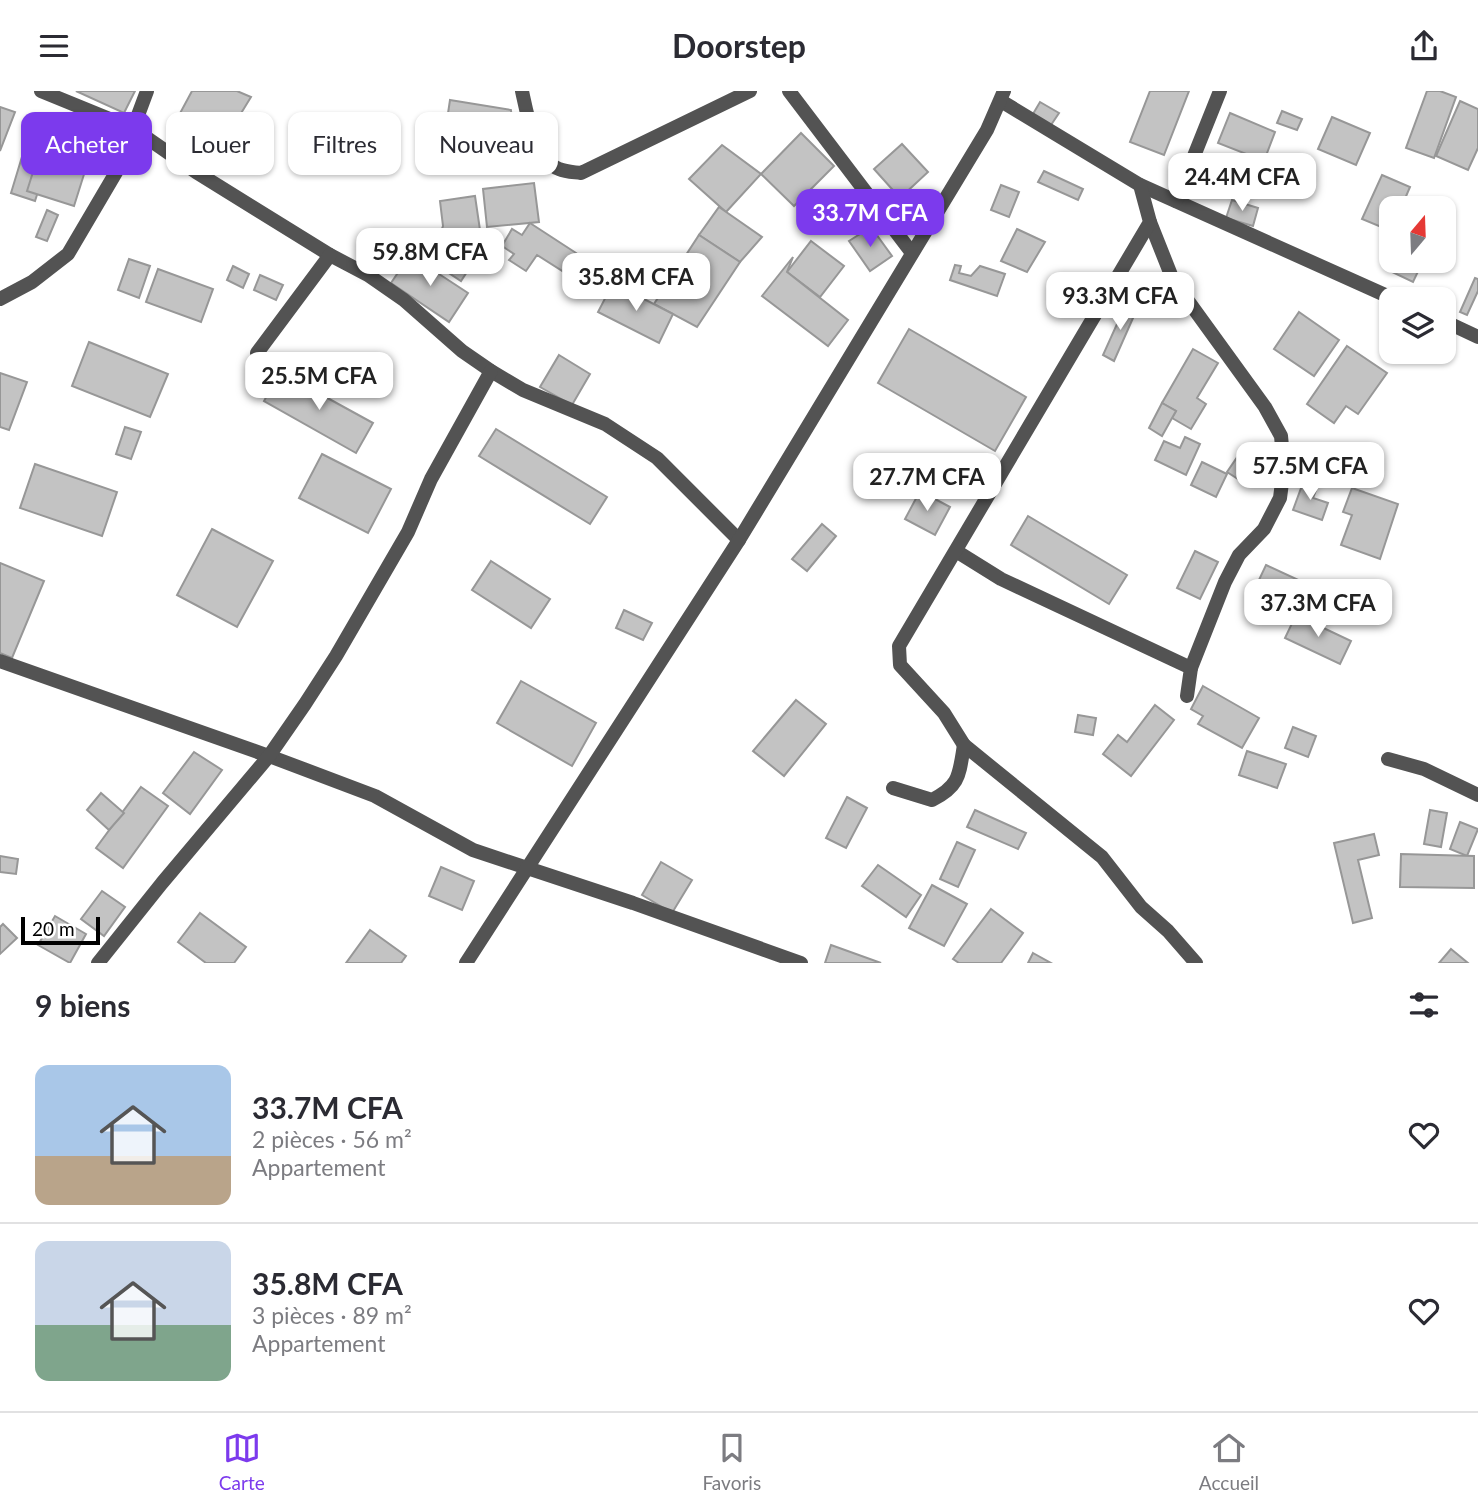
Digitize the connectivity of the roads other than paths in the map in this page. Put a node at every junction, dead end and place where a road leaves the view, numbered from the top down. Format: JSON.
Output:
{"nodes":[{"id":1,"x":41,"y":91,"type":"edge"},
{"id":2,"x":148,"y":91,"type":"edge"},
{"id":3,"x":522,"y":91,"type":"edge"},
{"id":4,"x":750,"y":91,"type":"edge"},
{"id":5,"x":789,"y":91,"type":"edge"},
{"id":6,"x":1220,"y":91,"type":"edge"},
{"id":7,"x":1003,"y":96,"type":"edge"},
{"id":8,"x":92,"y":112,"type":"edge"},
{"id":9,"x":140,"y":112,"type":"edge"},
{"id":10,"x":152,"y":141,"type":"edge"},
{"id":11,"x":114,"y":175,"type":"edge"},
{"id":12,"x":1140,"y":185,"type":"junction"},
{"id":13,"x":1176,"y":201,"type":"junction"},
{"id":14,"x":1150,"y":222,"type":"junction"},
{"id":15,"x":912,"y":253,"type":"junction"},
{"id":16,"x":330,"y":255,"type":"junction"},
{"id":17,"x":1379,"y":292,"type":"edge"},
{"id":18,"x":0,"y":299,"type":"edge"},
{"id":19,"x":1456,"y":327,"type":"edge"},
{"id":20,"x":1478,"y":337,"type":"edge"},
{"id":21,"x":257,"y":353,"type":"dead end"},
{"id":22,"x":491,"y":371,"type":"junction"},
{"id":23,"x":739,"y":540,"type":"junction"},
{"id":24,"x":956,"y":551,"type":"junction"},
{"id":25,"x":0,"y":661,"type":"edge"},
{"id":26,"x":1191,"y":668,"type":"junction"},
{"id":27,"x":1187,"y":696,"type":"dead end"},
{"id":28,"x":964,"y":745,"type":"junction"},
{"id":29,"x":269,"y":756,"type":"junction"},
{"id":30,"x":1388,"y":759,"type":"dead end"},
{"id":31,"x":893,"y":788,"type":"dead end"},
{"id":32,"x":1478,"y":795,"type":"edge"},
{"id":33,"x":526,"y":869,"type":"junction"},
{"id":34,"x":99,"y":963,"type":"edge"},
{"id":35,"x":466,"y":963,"type":"edge"},
{"id":36,"x":801,"y":963,"type":"edge"},
{"id":37,"x":1196,"y":963,"type":"edge"}],
"edges":[{"from":1,"to":8,"type":"street"},
{"from":2,"to":9,"type":"street"},
{"from":3,"to":4,"type":"street"},
{"from":5,"to":15,"type":"street"},
{"from":6,"to":13,"type":"street"},
{"from":7,"to":12,"type":"street"},
{"from":7,"to":15,"type":"street"},
{"from":10,"to":16,"type":"street"},
{"from":11,"to":18,"type":"street"},
{"from":12,"to":13,"type":"street"},
{"from":12,"to":14,"type":"street"},
{"from":13,"to":17,"type":"street"},
{"from":14,"to":24,"type":"street"},
{"from":14,"to":26,"type":"street"},
{"from":15,"to":23,"type":"street"},
{"from":16,"to":21,"type":"street"},
{"from":16,"to":22,"type":"street"},
{"from":19,"to":20,"type":"street"},
{"from":22,"to":23,"type":"street"},
{"from":22,"to":29,"type":"street"},
{"from":23,"to":33,"type":"street"},
{"from":24,"to":26,"type":"street"},
{"from":24,"to":28,"type":"street"},
{"from":25,"to":29,"type":"street"},
{"from":26,"to":27,"type":"street"},
{"from":28,"to":31,"type":"street"},
{"from":28,"to":37,"type":"street"},
{"from":29,"to":33,"type":"street"},
{"from":29,"to":34,"type":"street"},
{"from":30,"to":32,"type":"street"},
{"from":33,"to":35,"type":"street"},
{"from":33,"to":36,"type":"street"}]}
